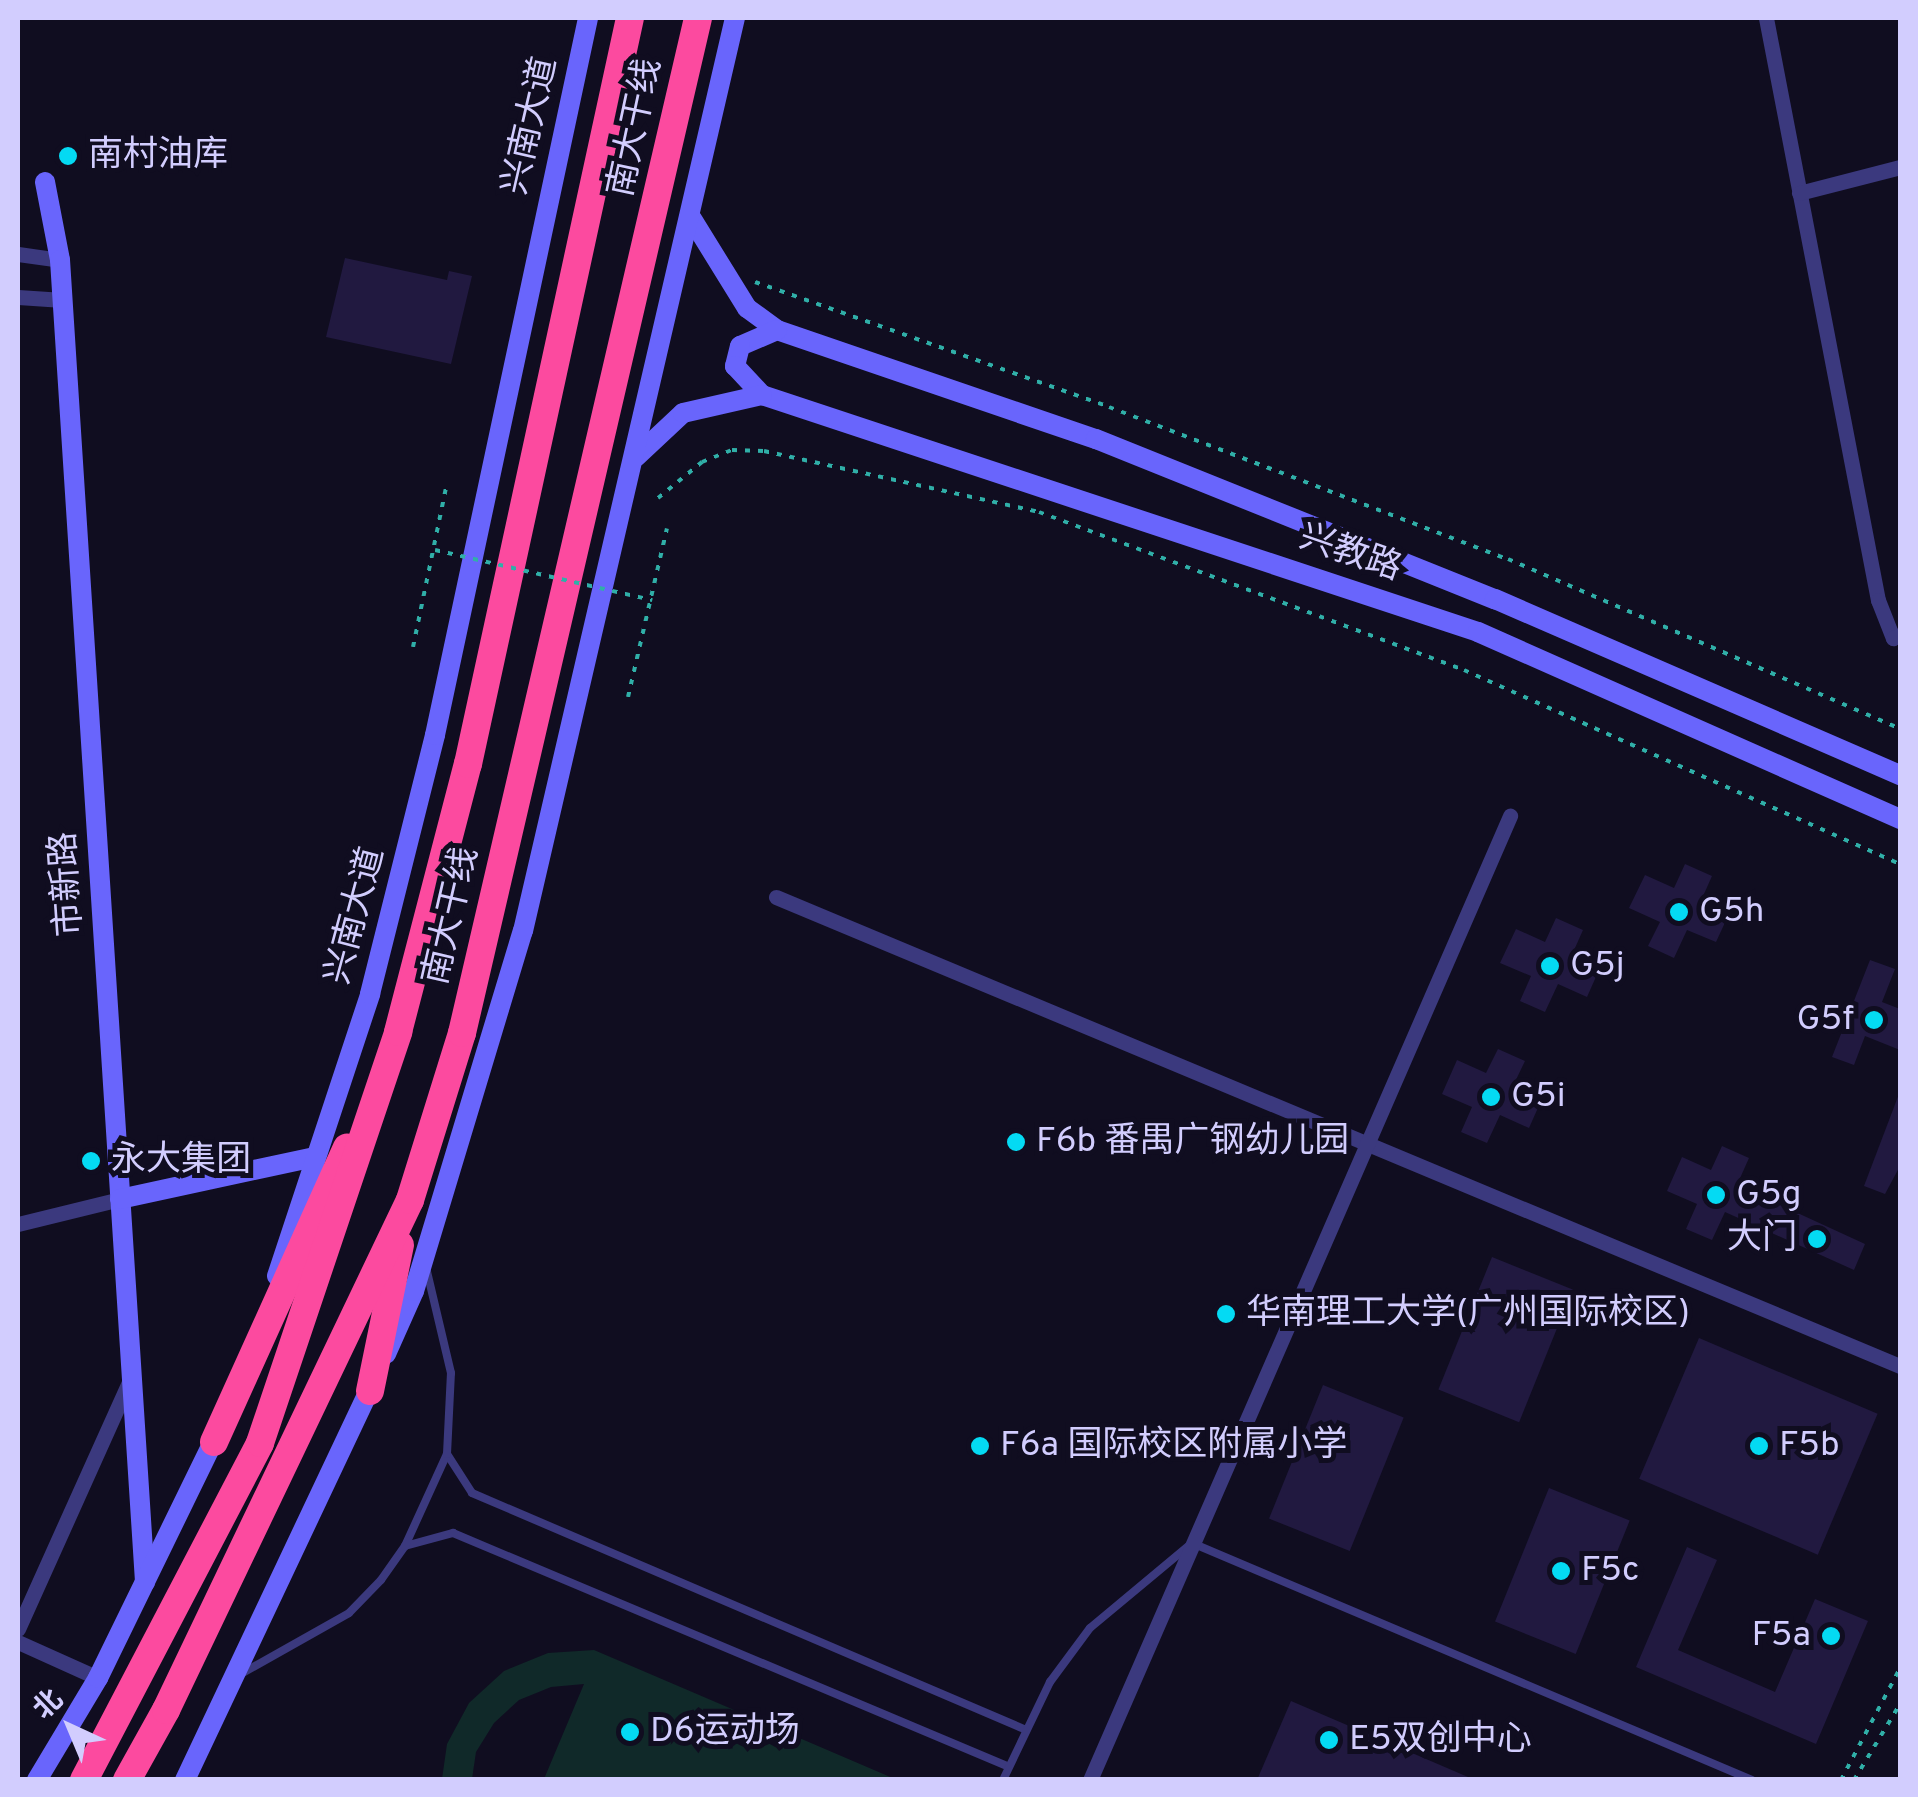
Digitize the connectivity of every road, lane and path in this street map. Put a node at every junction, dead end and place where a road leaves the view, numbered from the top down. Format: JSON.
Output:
{"nodes":[{"id":1,"x":588,"y":18,"type":"edge"},
{"id":2,"x":630,"y":18,"type":"edge"},
{"id":3,"x":698,"y":18,"type":"edge"},
{"id":4,"x":734,"y":18,"type":"edge"},
{"id":5,"x":1766,"y":18,"type":"edge"},
{"id":6,"x":1900,"y":166,"type":"edge"},
{"id":7,"x":45,"y":182,"type":"dead end"},
{"id":8,"x":1800,"y":193,"type":"junction"},
{"id":9,"x":692,"y":219,"type":"junction"},
{"id":10,"x":18,"y":254,"type":"edge"},
{"id":11,"x":60,"y":260,"type":"junction"},
{"id":12,"x":721,"y":270,"type":"junction"},
{"id":13,"x":18,"y":297,"type":"edge"},
{"id":14,"x":63,"y":300,"type":"junction"},
{"id":15,"x":778,"y":330,"type":"junction"},
{"id":16,"x":762,"y":395,"type":"junction"},
{"id":17,"x":636,"y":457,"type":"junction"},
{"id":18,"x":447,"y":483,"type":"dead end"},
{"id":19,"x":658,"y":498,"type":"dead end"},
{"id":20,"x":667,"y":528,"type":"dead end"},
{"id":21,"x":435,"y":550,"type":"junction"},
{"id":22,"x":652,"y":600,"type":"junction"},
{"id":23,"x":1900,"y":636,"type":"edge"},
{"id":24,"x":413,"y":648,"type":"dead end"},
{"id":25,"x":628,"y":697,"type":"dead end"},
{"id":26,"x":1900,"y":729,"type":"edge"},
{"id":27,"x":1900,"y":775,"type":"edge"},
{"id":28,"x":1510,"y":816,"type":"dead end"},
{"id":29,"x":1900,"y":819,"type":"edge"},
{"id":30,"x":1900,"y":864,"type":"edge"},
{"id":31,"x":776,"y":897,"type":"dead end"},
{"id":32,"x":398,"y":1032,"type":"junction"},
{"id":33,"x":1370,"y":1144,"type":"junction"},
{"id":34,"x":314,"y":1157,"type":"junction"},
{"id":35,"x":120,"y":1198,"type":"junction"},
{"id":36,"x":410,"y":1200,"type":"junction"},
{"id":37,"x":18,"y":1224,"type":"edge"},
{"id":38,"x":424,"y":1260,"type":"junction"},
{"id":39,"x":1900,"y":1366,"type":"edge"},
{"id":40,"x":132,"y":1376,"type":"junction"},
{"id":41,"x":370,"y":1390,"type":"junction"},
{"id":42,"x":214,"y":1442,"type":"junction"},
{"id":43,"x":447,"y":1454,"type":"junction"},
{"id":44,"x":1192,"y":1543,"type":"junction"},
{"id":45,"x":405,"y":1546,"type":"junction"},
{"id":46,"x":145,"y":1584,"type":"junction"},
{"id":47,"x":18,"y":1629,"type":"edge"},
{"id":48,"x":18,"y":1642,"type":"edge"},
{"id":49,"x":1900,"y":1668,"type":"edge"},
{"id":50,"x":239,"y":1675,"type":"junction"},
{"id":51,"x":98,"y":1678,"type":"junction"},
{"id":52,"x":1900,"y":1704,"type":"edge"},
{"id":53,"x":1024,"y":1728,"type":"junction"},
{"id":54,"x":1008,"y":1766,"type":"junction"},
{"id":55,"x":36,"y":1780,"type":"edge"},
{"id":56,"x":84,"y":1780,"type":"edge"},
{"id":57,"x":126,"y":1780,"type":"edge"},
{"id":58,"x":186,"y":1780,"type":"edge"},
{"id":59,"x":1002,"y":1780,"type":"edge"},
{"id":60,"x":1090,"y":1780,"type":"edge"},
{"id":61,"x":1752,"y":1780,"type":"edge"},
{"id":62,"x":1840,"y":1780,"type":"edge"},
{"id":63,"x":1854,"y":1780,"type":"edge"}],
"edges":[{"from":1,"to":34,"type":"street","name":"兴南大道"},
{"from":2,"to":32,"type":"highway","name":"南大干线"},
{"from":3,"to":36,"type":"highway","name":"南大干线"},
{"from":4,"to":9,"type":"street"},
{"from":5,"to":8,"type":"street"},
{"from":6,"to":8,"type":"street"},
{"from":7,"to":11,"type":"street","name":"市新路"},
{"from":8,"to":23,"type":"street"},
{"from":9,"to":12,"type":"street"},
{"from":9,"to":17,"type":"street"},
{"from":10,"to":11,"type":"street"},
{"from":11,"to":14,"type":"street","name":"市新路"},
{"from":12,"to":15,"type":"street"},
{"from":12,"to":26,"type":"path"},
{"from":13,"to":14,"type":"street"},
{"from":14,"to":35,"type":"street","name":"市新路"},
{"from":15,"to":16,"type":"street"},
{"from":15,"to":27,"type":"street","name":"兴教路"},
{"from":16,"to":17,"type":"street"},
{"from":16,"to":29,"type":"street","name":"兴教路"},
{"from":17,"to":38,"type":"street"},
{"from":18,"to":21,"type":"path"},
{"from":19,"to":30,"type":"path"},
{"from":20,"to":22,"type":"path"},
{"from":21,"to":22,"type":"path","bridge":true},
{"from":21,"to":24,"type":"path"},
{"from":22,"to":25,"type":"path"},
{"from":28,"to":33,"type":"street"},
{"from":31,"to":33,"type":"street"},
{"from":32,"to":42,"type":"highway"},
{"from":32,"to":56,"type":"highway","name":"南大干线"},
{"from":33,"to":39,"type":"street"},
{"from":33,"to":44,"type":"street"},
{"from":34,"to":35,"type":"street"},
{"from":34,"to":42,"type":"street","name":"兴南大道"},
{"from":35,"to":37,"type":"street"},
{"from":35,"to":40,"type":"street","name":"市新路"},
{"from":36,"to":41,"type":"highway"},
{"from":36,"to":57,"type":"highway","name":"南大干线"},
{"from":38,"to":41,"type":"street"},
{"from":38,"to":43,"type":"lane"},
{"from":40,"to":46,"type":"street","name":"市新路"},
{"from":40,"to":47,"type":"street"},
{"from":41,"to":50,"type":"street"},
{"from":42,"to":46,"type":"street","name":"兴南大道"},
{"from":43,"to":45,"type":"lane"},
{"from":43,"to":53,"type":"lane"},
{"from":44,"to":53,"type":"lane"},
{"from":44,"to":60,"type":"street"},
{"from":44,"to":61,"type":"lane"},
{"from":45,"to":50,"type":"lane"},
{"from":45,"to":54,"type":"lane"},
{"from":46,"to":51,"type":"street","name":"兴南大道"},
{"from":48,"to":51,"type":"street"},
{"from":49,"to":62,"type":"path"},
{"from":50,"to":58,"type":"street"},
{"from":51,"to":55,"type":"street","name":"兴南大道"},
{"from":52,"to":63,"type":"path"},
{"from":53,"to":54,"type":"lane"},
{"from":54,"to":59,"type":"lane"}]}
